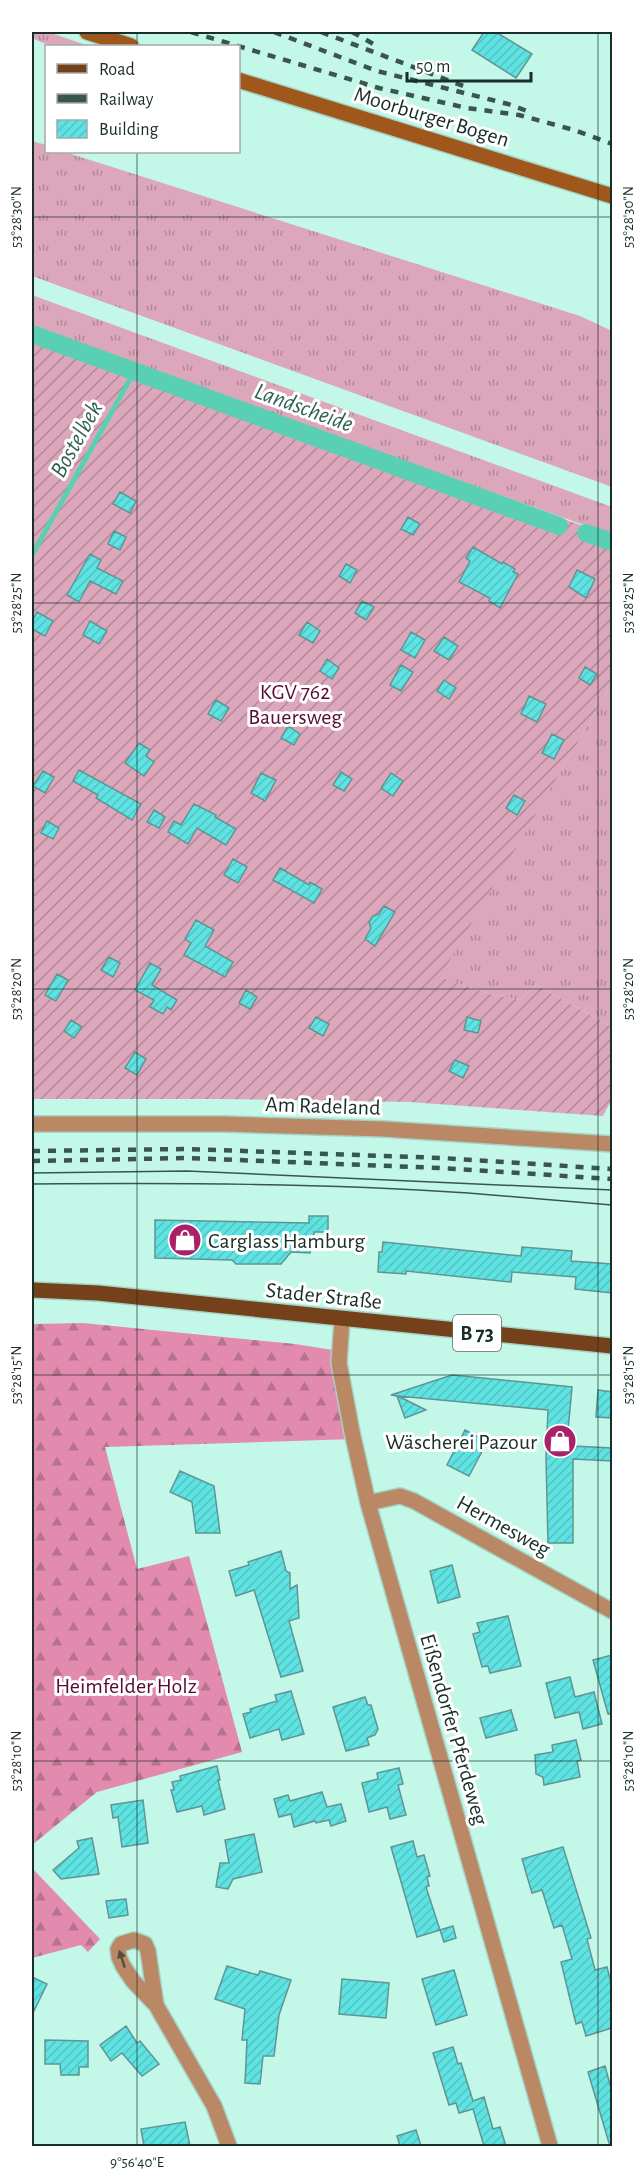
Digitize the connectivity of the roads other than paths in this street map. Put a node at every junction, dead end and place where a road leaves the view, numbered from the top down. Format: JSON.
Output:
{"nodes":[{"id":1,"x":87,"y":32,"type":"edge"},
{"id":2,"x":128,"y":45,"type":"edge"},
{"id":3,"x":240,"y":81,"type":"edge"},
{"id":4,"x":612,"y":196,"type":"edge"},
{"id":5,"x":32,"y":1124,"type":"edge"},
{"id":6,"x":612,"y":1144,"type":"edge"},
{"id":7,"x":32,"y":1290,"type":"edge"},
{"id":8,"x":342,"y":1320,"type":"junction"},
{"id":9,"x":612,"y":1346,"type":"edge"},
{"id":10,"x":368,"y":1503,"type":"junction"},
{"id":11,"x":612,"y":1611,"type":"edge"},
{"id":12,"x":156,"y":2005,"type":"dead end"},
{"id":13,"x":229,"y":2146,"type":"edge"},
{"id":14,"x":550,"y":2146,"type":"edge"}],
"edges":[{"from":1,"to":2,"type":"main road"},
{"from":3,"to":4,"type":"main road","name":"Moorburger Bogen"},
{"from":5,"to":6,"type":"street","name":"Am Radeland"},
{"from":7,"to":8,"type":"main road","name":"Stader Straße","number":"B 73"},
{"from":8,"to":9,"type":"main road","name":"Stader Straße","number":"B 73"},
{"from":8,"to":10,"type":"street","name":"Eißendorfer Pferdeweg"},
{"from":10,"to":11,"type":"street","name":"Hermesweg"},
{"from":10,"to":14,"type":"street","name":"Eißendorfer Pferdeweg"},
{"from":12,"to":13,"type":"street"}]}
